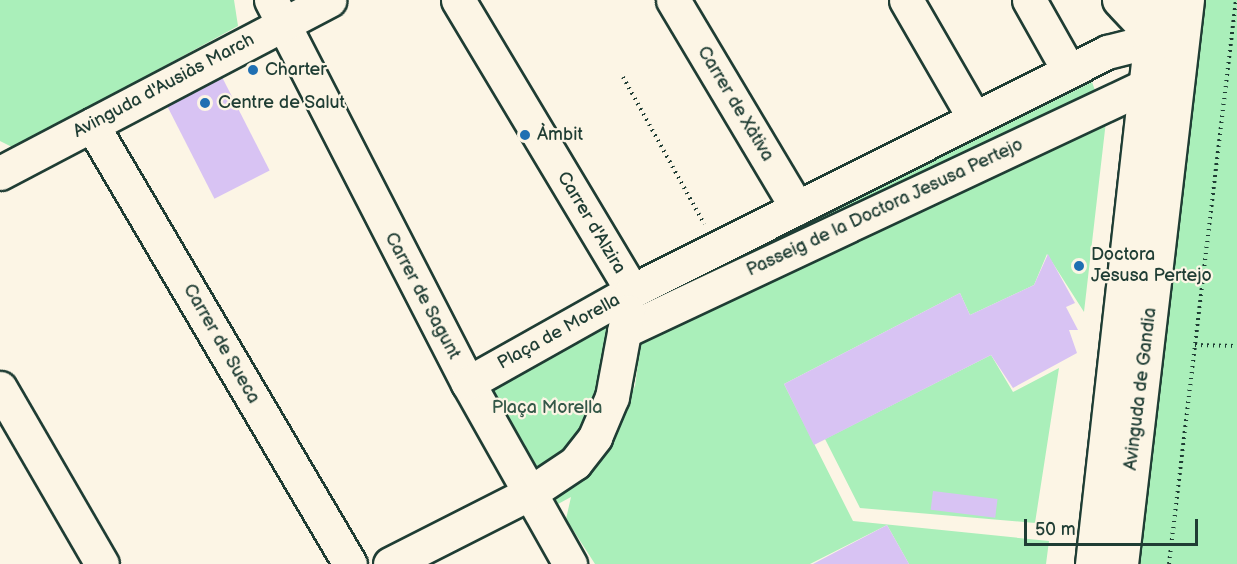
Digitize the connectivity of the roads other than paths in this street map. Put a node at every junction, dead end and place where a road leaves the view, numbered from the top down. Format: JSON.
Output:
{"nodes":[{"id":1,"x":329,"y":0,"type":"edge"},
{"id":2,"x":458,"y":0,"type":"edge"},
{"id":3,"x":673,"y":0,"type":"edge"},
{"id":4,"x":906,"y":0,"type":"edge"},
{"id":5,"x":1029,"y":0,"type":"edge"},
{"id":6,"x":1119,"y":0,"type":"edge"},
{"id":7,"x":1155,"y":0,"type":"edge"},
{"id":8,"x":1187,"y":0,"type":"edge"},
{"id":9,"x":281,"y":8,"type":"edge"},
{"id":10,"x":1151,"y":38,"type":"junction"},
{"id":11,"x":1069,"y":71,"type":"junction"},
{"id":12,"x":1147,"y":85,"type":"junction"},
{"id":13,"x":974,"y":118,"type":"junction"},
{"id":14,"x":92,"y":124,"type":"junction"},
{"id":15,"x":0,"y":173,"type":"edge"},
{"id":16,"x":797,"y":208,"type":"junction"},
{"id":17,"x":632,"y":291,"type":"junction"},
{"id":18,"x":624,"y":331,"type":"junction"},
{"id":19,"x":468,"y":383,"type":"junction"},
{"id":20,"x":0,"y":388,"type":"edge"},
{"id":21,"x":530,"y":493,"type":"junction"},
{"id":22,"x":102,"y":564,"type":"edge"},
{"id":23,"x":350,"y":564,"type":"edge"},
{"id":24,"x":390,"y":564,"type":"edge"},
{"id":25,"x":570,"y":564,"type":"edge"},
{"id":26,"x":1092,"y":564,"type":"edge"},
{"id":27,"x":1121,"y":564,"type":"edge"}],
"edges":[{"from":1,"to":9,"type":"street","name":"Avinguda d'Ausiàs March"},
{"from":2,"to":17,"type":"street","name":"Carrer d'Alzira"},
{"from":3,"to":16,"type":"street","name":"Carrer de Xàtiva"},
{"from":4,"to":13,"type":"street"},
{"from":5,"to":11,"type":"street"},
{"from":6,"to":10,"type":"street"},
{"from":7,"to":10,"type":"street","name":"Avinguda de Gandia"},
{"from":8,"to":27,"type":"street","name":"Avinguda de Gandia"},
{"from":9,"to":14,"type":"street","name":"Avinguda d'Ausiàs March"},
{"from":9,"to":19,"type":"street","name":"Carrer de Sagunt"},
{"from":10,"to":11,"type":"street","name":"Passeig de la Doctora Jesusa Pertejo"},
{"from":10,"to":12,"type":"street","name":"Avinguda de Gandia"},
{"from":11,"to":13,"type":"street","name":"Passeig de la Doctora Jesusa Pertejo"},
{"from":12,"to":18,"type":"street","name":"Passeig de la Doctora Jesusa Pertejo"},
{"from":12,"to":26,"type":"street","name":"Avinguda de Gandia"},
{"from":13,"to":16,"type":"street","name":"Passeig de la Doctora Jesusa Pertejo"},
{"from":14,"to":15,"type":"street","name":"Avinguda d'Ausiàs March"},
{"from":14,"to":23,"type":"street","name":"Carrer de Sueca"},
{"from":16,"to":17,"type":"street","name":"Passeig de la Doctora Jesusa Pertejo"},
{"from":17,"to":18,"type":"street","name":"Plaça de Morella"},
{"from":17,"to":19,"type":"street","name":"Plaça de Morella"},
{"from":18,"to":21,"type":"street","name":"Plaça de Morella"},
{"from":19,"to":21,"type":"street","name":"Carrer de Sagunt"},
{"from":20,"to":22,"type":"street"},
{"from":21,"to":24,"type":"street","name":"Plaça de Morella"},
{"from":21,"to":25,"type":"street","name":"Carrer de Sagunt"}]}
